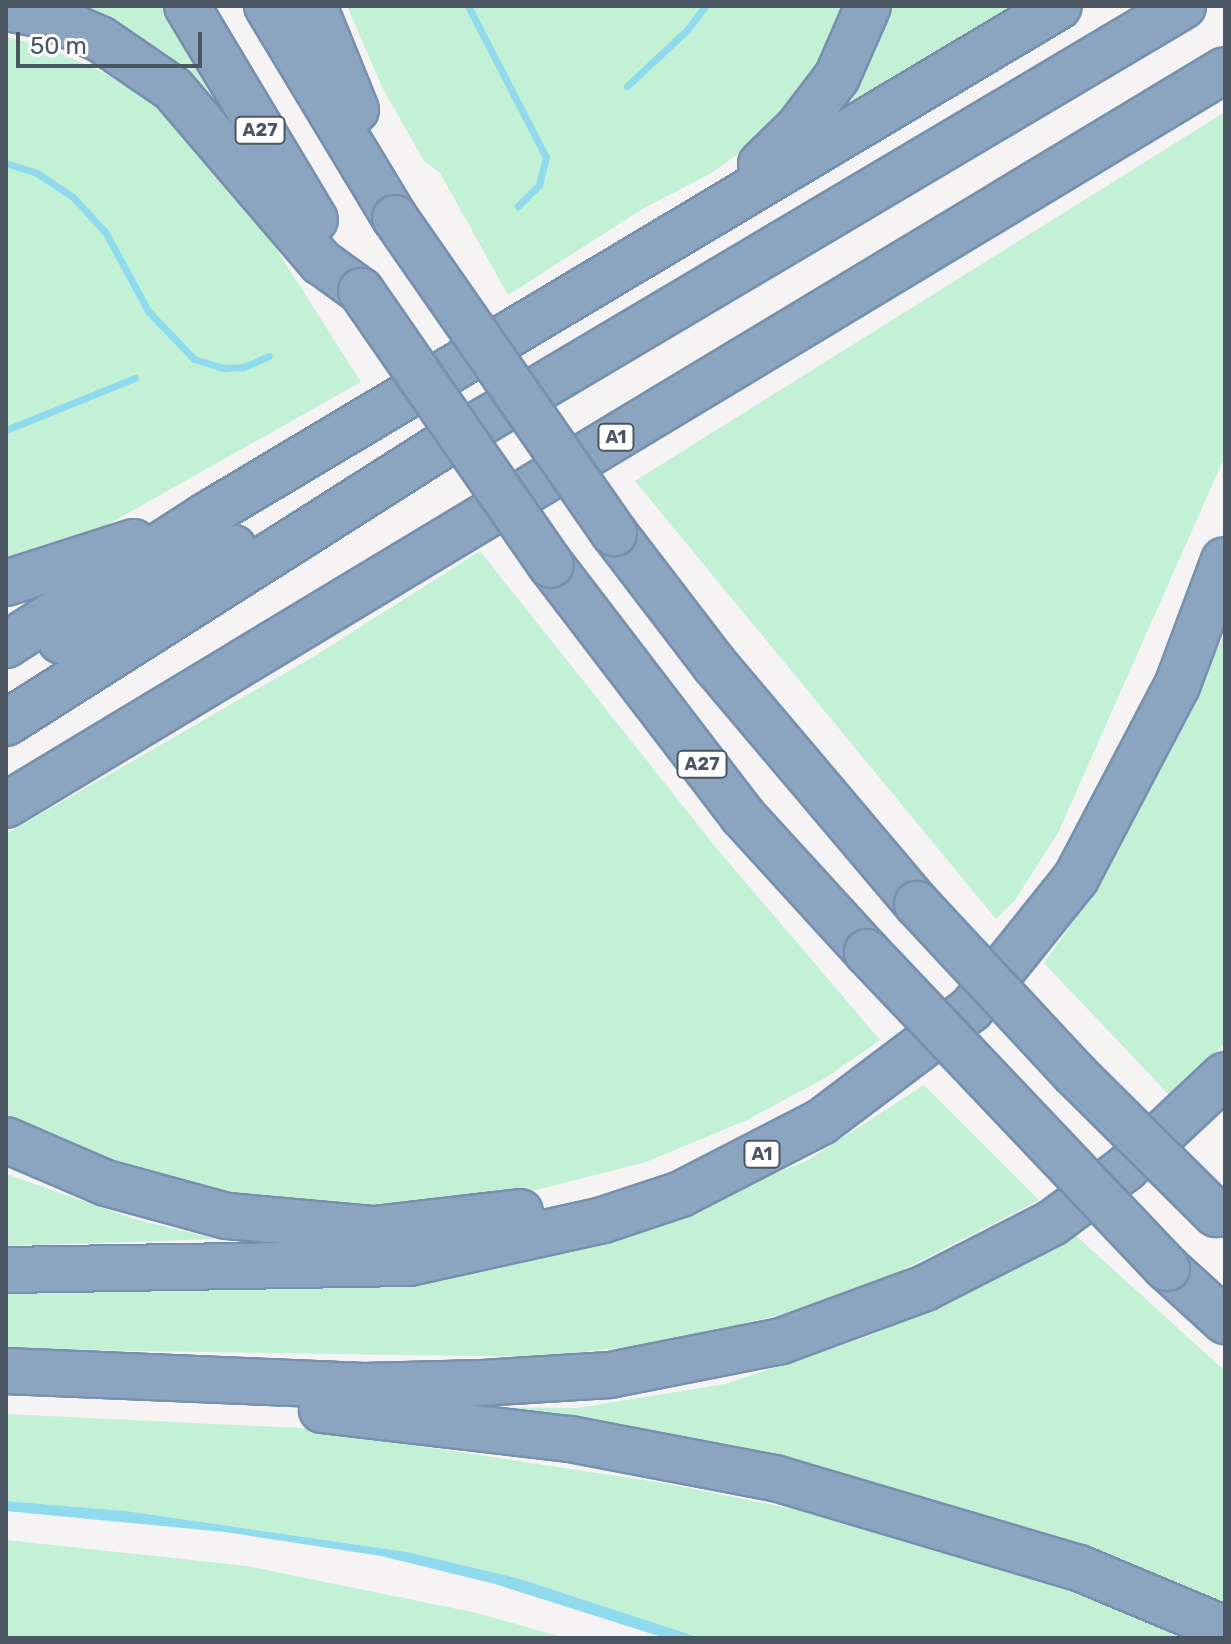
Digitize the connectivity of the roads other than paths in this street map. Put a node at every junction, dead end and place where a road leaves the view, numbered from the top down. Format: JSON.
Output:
{"nodes":[{"id":1,"x":187,"y":6,"type":"edge"},
{"id":2,"x":267,"y":6,"type":"edge"},
{"id":3,"x":314,"y":6,"type":"edge"},
{"id":4,"x":868,"y":6,"type":"edge"},
{"id":5,"x":1059,"y":6,"type":"edge"},
{"id":6,"x":1183,"y":6,"type":"edge"},
{"id":7,"x":6,"y":8,"type":"edge"},
{"id":8,"x":1225,"y":70,"type":"edge"},
{"id":9,"x":707,"y":215,"type":"junction"},
{"id":10,"x":395,"y":218,"type":"junction"},
{"id":11,"x":328,"y":258,"type":"junction"},
{"id":12,"x":440,"y":447,"type":"junction"},
{"id":13,"x":207,"y":515,"type":"junction"},
{"id":14,"x":1224,"y":559,"type":"edge"},
{"id":15,"x":6,"y":583,"type":"edge"},
{"id":16,"x":6,"y":645,"type":"edge"},
{"id":17,"x":6,"y":671,"type":"edge"},
{"id":18,"x":6,"y":723,"type":"edge"},
{"id":19,"x":6,"y":805,"type":"edge"},
{"id":20,"x":1225,"y":1075,"type":"edge"},
{"id":21,"x":6,"y":1140,"type":"edge"},
{"id":22,"x":1221,"y":1218,"type":"edge"},
{"id":23,"x":6,"y":1270,"type":"edge"},
{"id":24,"x":1225,"y":1321,"type":"edge"},
{"id":25,"x":6,"y":1371,"type":"edge"},
{"id":26,"x":118,"y":1376,"type":"junction"},
{"id":27,"x":1225,"y":1629,"type":"edge"}],
"edges":[{"from":1,"to":11,"type":"highway","number":"A27"},
{"from":2,"to":10,"type":"highway"},
{"from":3,"to":10,"type":"highway"},
{"from":4,"to":9,"type":"highway"},
{"from":5,"to":9,"type":"highway"},
{"from":6,"to":12,"type":"highway"},
{"from":7,"to":11,"type":"highway"},
{"from":8,"to":19,"type":"highway","number":"A1"},
{"from":9,"to":13,"type":"highway"},
{"from":10,"to":22,"type":"highway","bridge":true},
{"from":11,"to":24,"type":"highway","number":"A27","bridge":true},
{"from":12,"to":17,"type":"highway"},
{"from":12,"to":18,"type":"highway"},
{"from":13,"to":15,"type":"highway"},
{"from":13,"to":16,"type":"highway"},
{"from":14,"to":21,"type":"highway"},
{"from":14,"to":23,"type":"highway","number":"A1"},
{"from":20,"to":26,"type":"highway"},
{"from":25,"to":26,"type":"highway"},
{"from":26,"to":27,"type":"highway"}]}
